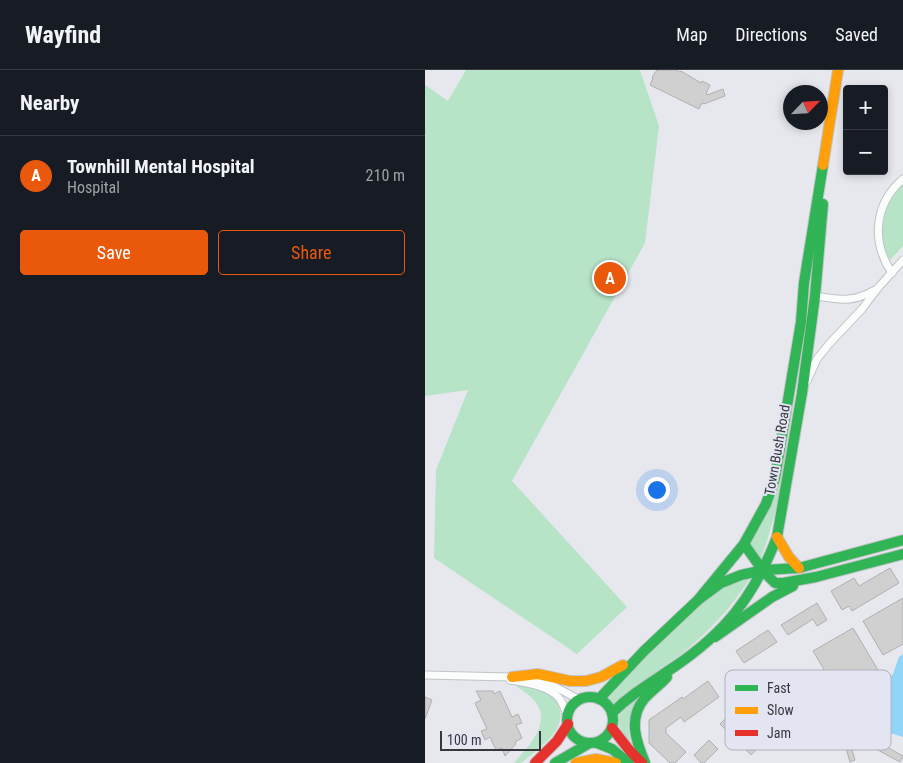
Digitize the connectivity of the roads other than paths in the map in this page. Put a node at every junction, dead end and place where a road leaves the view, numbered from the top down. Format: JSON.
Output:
{"nodes":[{"id":1,"x":837,"y":70,"type":"edge"},
{"id":2,"x":830,"y":123,"type":"junction"},
{"id":3,"x":903,"y":179,"type":"edge"},
{"id":4,"x":903,"y":260,"type":"edge"},
{"id":5,"x":892,"y":273,"type":"junction"},
{"id":6,"x":804,"y":283,"type":"junction"},
{"id":7,"x":877,"y":289,"type":"junction"},
{"id":8,"x":815,"y":296,"type":"junction"},
{"id":9,"x":801,"y":322,"type":"junction"},
{"id":10,"x":802,"y":392,"type":"junction"},
{"id":11,"x":777,"y":537,"type":"junction"},
{"id":12,"x":903,"y":540,"type":"edge"},
{"id":13,"x":744,"y":544,"type":"junction"},
{"id":14,"x":903,"y":554,"type":"edge"},
{"id":15,"x":799,"y":568,"type":"junction"},
{"id":16,"x":763,"y":570,"type":"junction"},
{"id":17,"x":814,"y":578,"type":"junction"},
{"id":18,"x":698,"y":600,"type":"junction"},
{"id":19,"x":715,"y":637,"type":"junction"},
{"id":20,"x":644,"y":651,"type":"junction"},
{"id":21,"x":675,"y":666,"type":"junction"},
{"id":22,"x":425,"y":675,"type":"edge"},
{"id":23,"x":495,"y":677,"type":"junction"},
{"id":24,"x":512,"y":677,"type":"junction"},
{"id":25,"x":599,"y":699,"type":"junction"},
{"id":26,"x":580,"y":700,"type":"junction"},
{"id":27,"x":612,"y":713,"type":"junction"},
{"id":28,"x":568,"y":720,"type":"junction"},
{"id":29,"x":612,"y":728,"type":"junction"},
{"id":30,"x":593,"y":743,"type":"junction"},
{"id":31,"x":535,"y":763,"type":"edge"},
{"id":32,"x":555,"y":763,"type":"edge"},
{"id":33,"x":576,"y":763,"type":"edge"},
{"id":34,"x":615,"y":763,"type":"edge"},
{"id":35,"x":629,"y":763,"type":"edge"},
{"id":36,"x":643,"y":763,"type":"edge"}],
"edges":[{"from":1,"to":2,"type":"main road","name":"Town Bush Road"},
{"from":2,"to":6,"type":"main road","name":"Town Bush Road"},
{"from":2,"to":8,"type":"main road","name":"Town Bush Road"},
{"from":3,"to":5,"type":"street"},
{"from":4,"to":5,"type":"street"},
{"from":5,"to":7,"type":"street"},
{"from":6,"to":8,"type":"main road"},
{"from":6,"to":9,"type":"main road","name":"Town Bush Road"},
{"from":7,"to":8,"type":"street"},
{"from":7,"to":10,"type":"street"},
{"from":8,"to":9,"type":"main road"},
{"from":8,"to":10,"type":"main road","name":"Town Bush Road"},
{"from":9,"to":13,"type":"main road","name":"Town Bush Road"},
{"from":10,"to":11,"type":"main road","name":"Town Bush Road"},
{"from":11,"to":15,"type":"main road"},
{"from":11,"to":16,"type":"main road","name":"Town Bush Road"},
{"from":12,"to":15,"type":"main road"},
{"from":13,"to":16,"type":"main road"},
{"from":13,"to":18,"type":"main road","name":"Town Bush Road"},
{"from":14,"to":17,"type":"main road"},
{"from":15,"to":16,"type":"main road"},
{"from":16,"to":17,"type":"main road"},
{"from":16,"to":18,"type":"main road"},
{"from":16,"to":19,"type":"main road","name":"Town Bush Road"},
{"from":17,"to":19,"type":"main road"},
{"from":18,"to":20,"type":"main road","name":"Town Bush Road"},
{"from":19,"to":21,"type":"main road","name":"Town Bush Road"},
{"from":20,"to":24,"type":"main road"},
{"from":20,"to":25,"type":"main road","name":"Town Bush Road"},
{"from":21,"to":27,"type":"main road","name":"Town Bush Road"},
{"from":21,"to":36,"type":"main road"},
{"from":22,"to":23,"type":"street"},
{"from":23,"to":24,"type":"street"},
{"from":23,"to":28,"type":"street"},
{"from":24,"to":26,"type":"street"},
{"from":25,"to":26,"type":"main road"},
{"from":25,"to":27,"type":"main road"},
{"from":26,"to":28,"type":"main road"},
{"from":27,"to":29,"type":"main road"},
{"from":28,"to":30,"type":"main road"},
{"from":28,"to":31,"type":"main road"},
{"from":29,"to":30,"type":"main road"},
{"from":29,"to":36,"type":"main road"},
{"from":30,"to":32,"type":"main road"},
{"from":30,"to":35,"type":"main road"},
{"from":33,"to":34,"type":"main road"}]}
